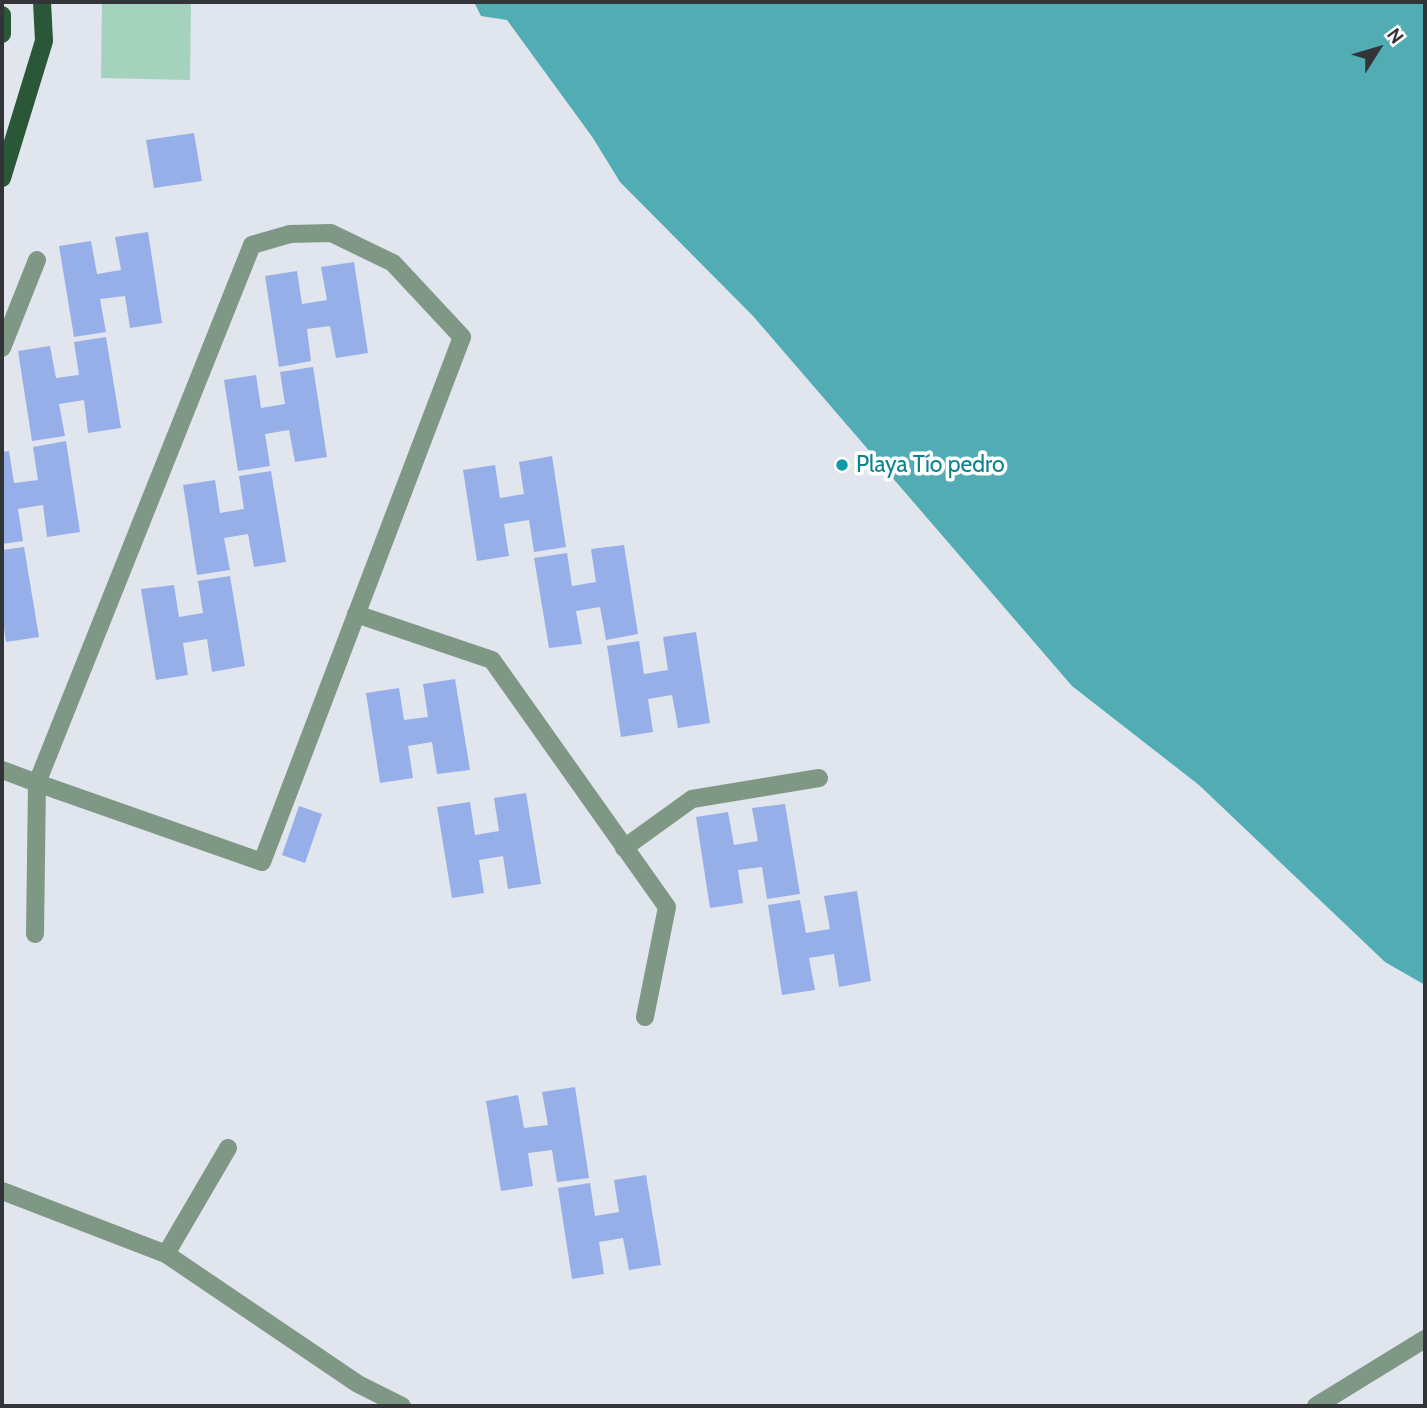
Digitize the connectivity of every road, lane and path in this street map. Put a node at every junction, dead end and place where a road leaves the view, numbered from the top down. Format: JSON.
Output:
{"nodes":[{"id":1,"x":42,"y":2,"type":"edge"},
{"id":2,"x":2,"y":15,"type":"edge"},
{"id":3,"x":2,"y":34,"type":"edge"},
{"id":4,"x":2,"y":178,"type":"edge"},
{"id":5,"x":37,"y":260,"type":"dead end"},
{"id":6,"x":2,"y":348,"type":"edge"},
{"id":7,"x":356,"y":614,"type":"junction"},
{"id":8,"x":2,"y":770,"type":"edge"},
{"id":9,"x":819,"y":778,"type":"dead end"},
{"id":10,"x":37,"y":783,"type":"junction"},
{"id":11,"x":624,"y":848,"type":"junction"},
{"id":12,"x":35,"y":934,"type":"dead end"},
{"id":13,"x":645,"y":1017,"type":"dead end"},
{"id":14,"x":228,"y":1148,"type":"dead end"},
{"id":15,"x":2,"y":1191,"type":"edge"},
{"id":16,"x":166,"y":1254,"type":"junction"},
{"id":17,"x":1425,"y":1339,"type":"edge"},
{"id":18,"x":402,"y":1406,"type":"edge"},
{"id":19,"x":1316,"y":1406,"type":"edge"}],
"edges":[{"from":1,"to":4,"type":"main road"},
{"from":2,"to":3,"type":"main road"},
{"from":5,"to":6,"type":"street"},
{"from":7,"to":10,"type":"street"},
{"from":7,"to":10,"type":"street"},
{"from":7,"to":11,"type":"street"},
{"from":8,"to":10,"type":"street"},
{"from":9,"to":11,"type":"street"},
{"from":10,"to":12,"type":"street"},
{"from":11,"to":13,"type":"street"},
{"from":14,"to":16,"type":"street"},
{"from":15,"to":16,"type":"street"},
{"from":16,"to":18,"type":"street"},
{"from":17,"to":19,"type":"street"}]}
